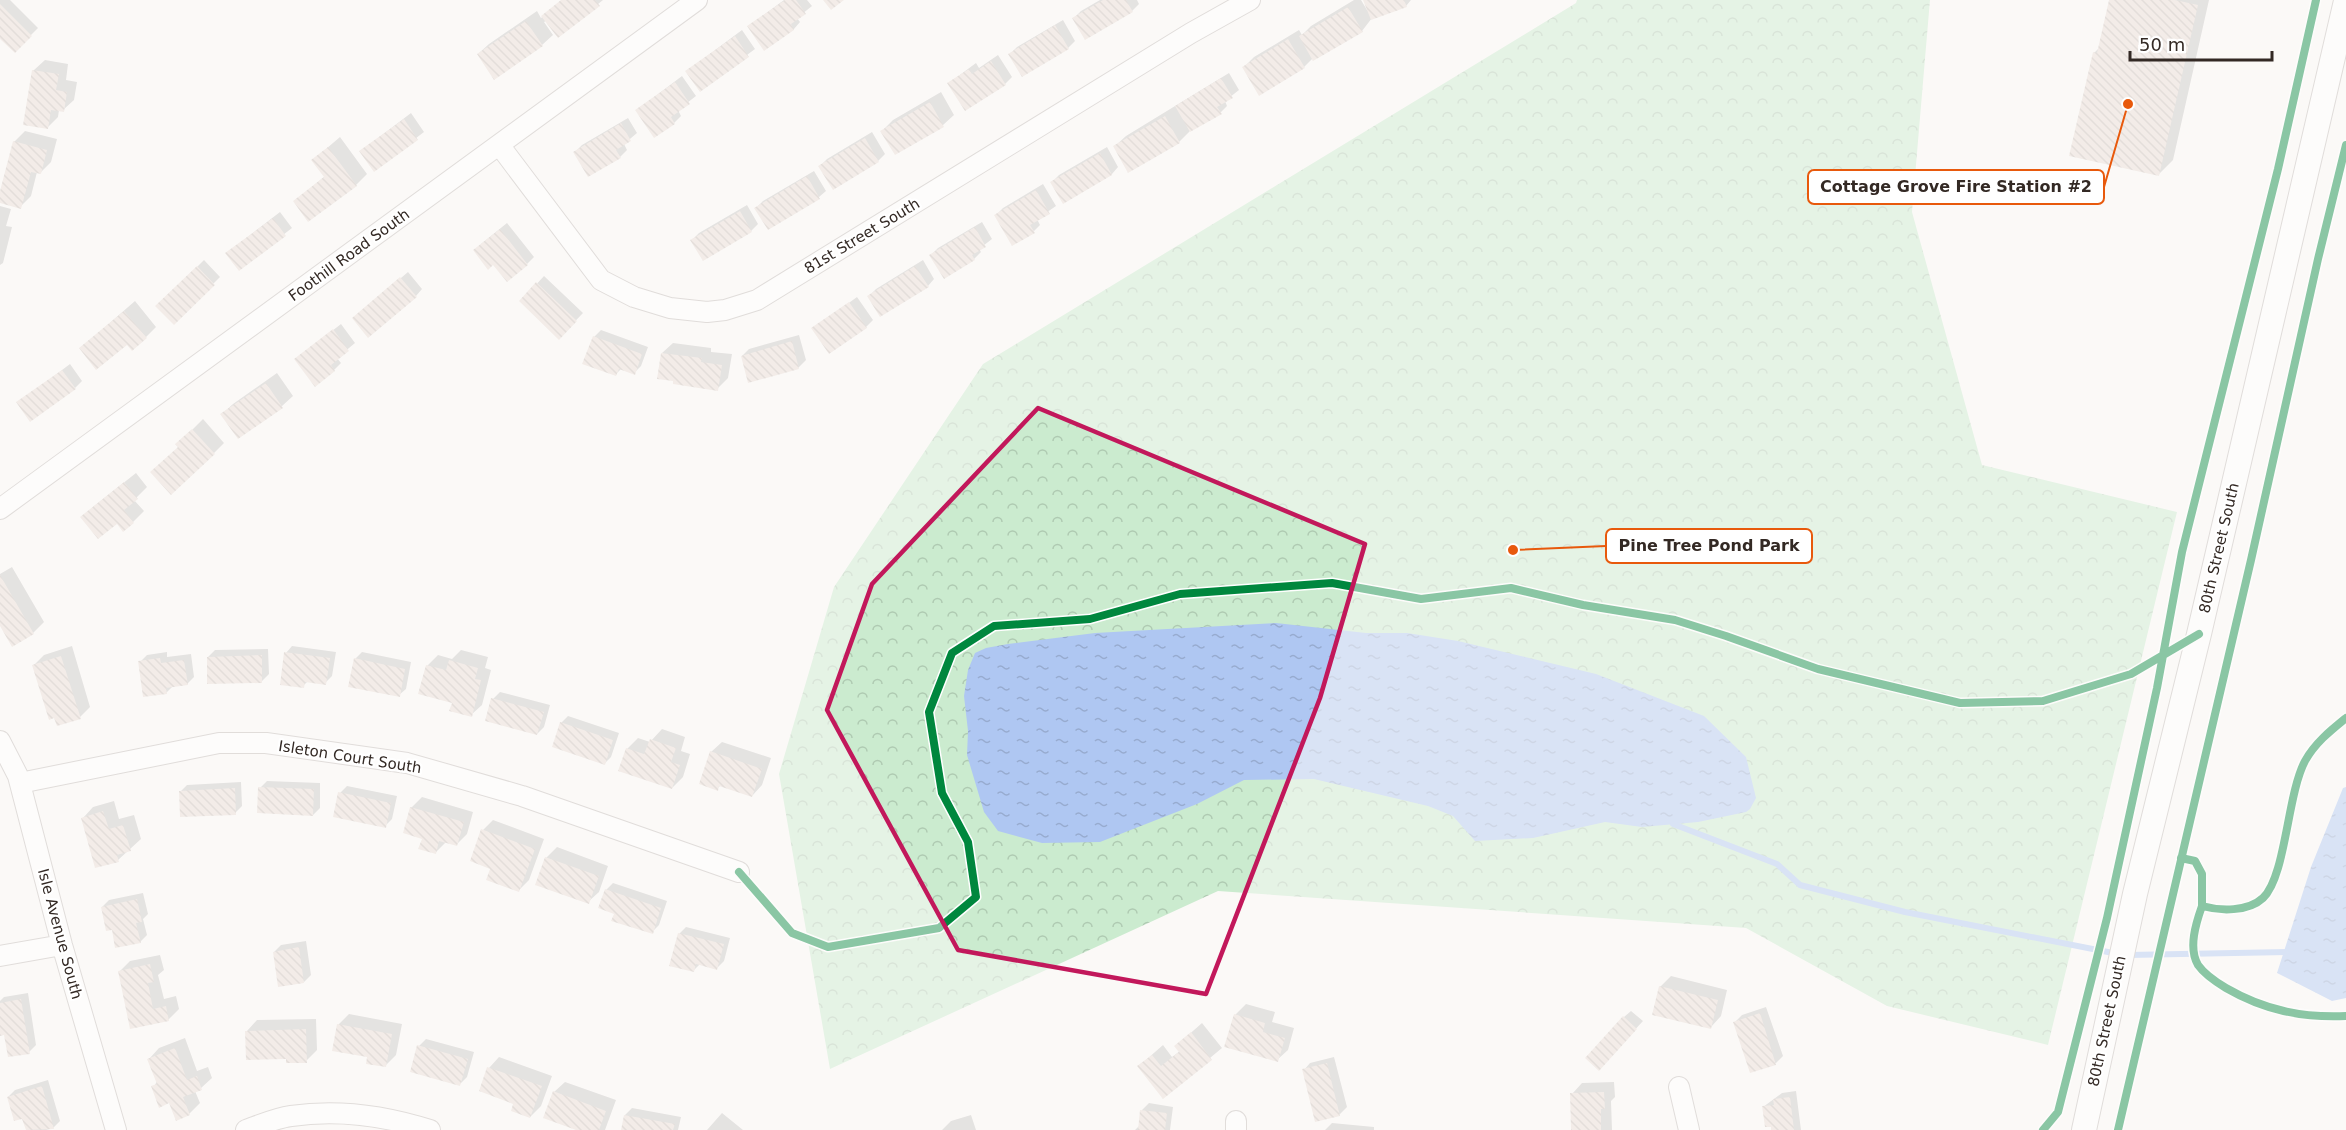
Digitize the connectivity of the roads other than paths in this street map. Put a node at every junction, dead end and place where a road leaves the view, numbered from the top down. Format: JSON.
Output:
{"nodes":[{"id":1,"x":697,"y":0,"type":"edge"},
{"id":2,"x":1250,"y":0,"type":"edge"},
{"id":3,"x":2346,"y":1,"type":"edge"},
{"id":4,"x":500,"y":146,"type":"junction"},
{"id":5,"x":0,"y":509,"type":"edge"},
{"id":6,"x":0,"y":741,"type":"edge"},
{"id":7,"x":20,"y":783,"type":"junction"},
{"id":8,"x":739,"y":872,"type":"dead end"},
{"id":9,"x":62,"y":945,"type":"junction"},
{"id":10,"x":0,"y":956,"type":"edge"},
{"id":11,"x":1679,"y":1087,"type":"dead end"},
{"id":12,"x":2089,"y":1129,"type":"edge"},
{"id":13,"x":116,"y":1130,"type":"edge"},
{"id":14,"x":246,"y":1130,"type":"edge"},
{"id":15,"x":430,"y":1130,"type":"edge"},
{"id":16,"x":1689,"y":1130,"type":"edge"}],
"edges":[{"from":1,"to":4,"type":"street","name":"Foothill Road South"},
{"from":2,"to":4,"type":"street","name":"81st Street South"},
{"from":3,"to":12,"type":"main road","name":"80th Street South"},
{"from":4,"to":5,"type":"street","name":"Foothill Road South"},
{"from":6,"to":7,"type":"street","name":"Isle Avenue South"},
{"from":7,"to":8,"type":"street","name":"Isleton Court South"},
{"from":7,"to":9,"type":"street","name":"Isle Avenue South"},
{"from":9,"to":10,"type":"street"},
{"from":9,"to":13,"type":"street","name":"Isle Avenue South"},
{"from":11,"to":16,"type":"street"},
{"from":14,"to":15,"type":"street"}]}
